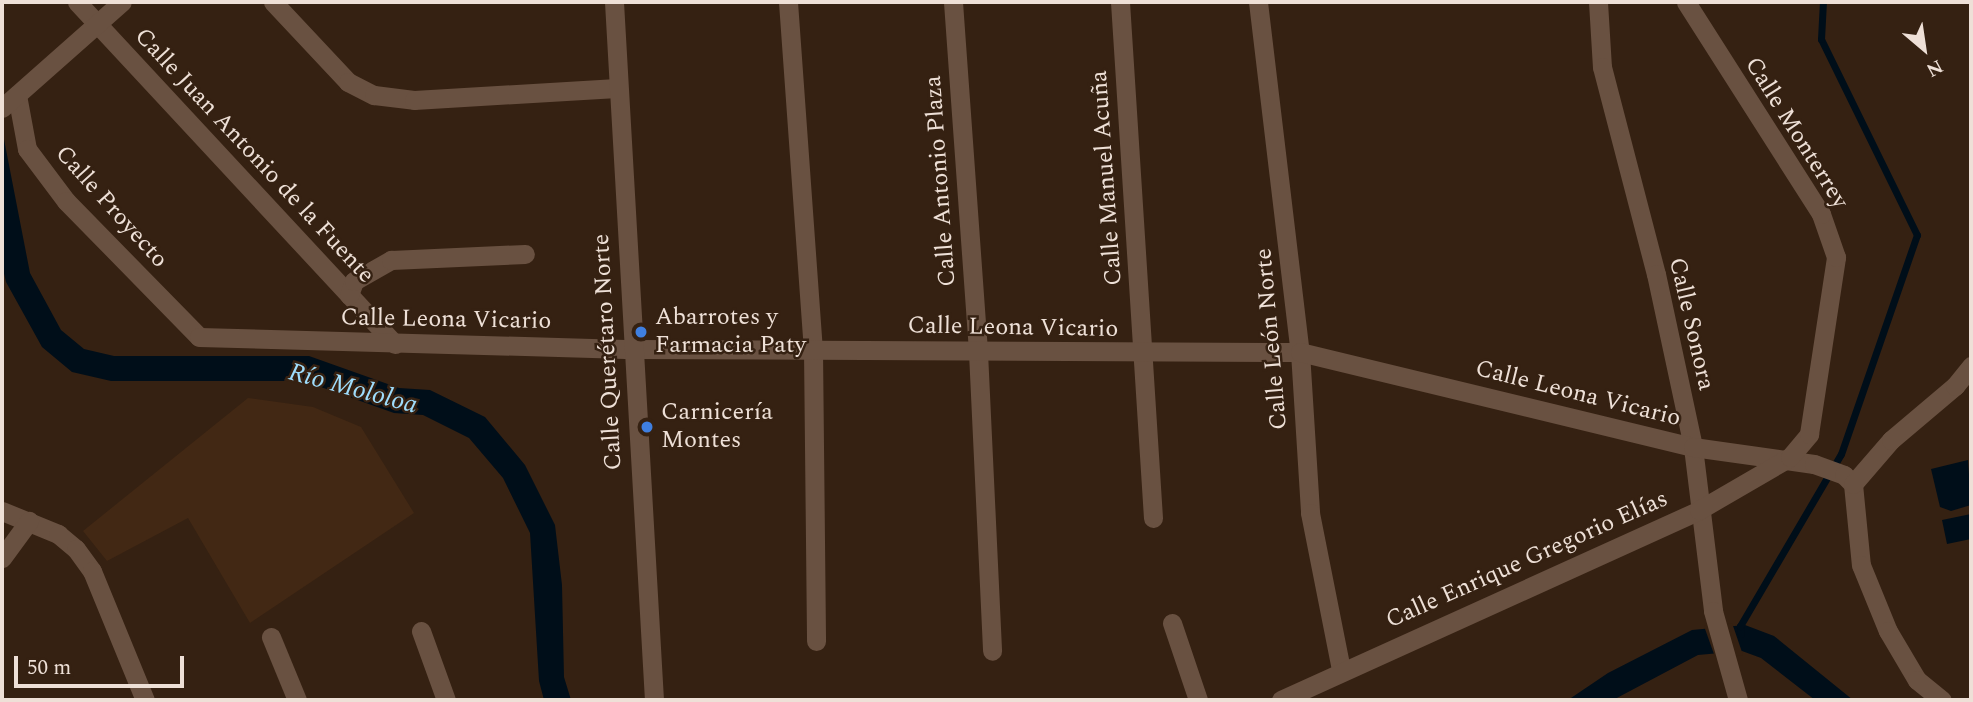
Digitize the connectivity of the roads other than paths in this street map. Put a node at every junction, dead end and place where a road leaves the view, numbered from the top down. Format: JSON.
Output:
{"nodes":[{"id":1,"x":77,"y":2,"type":"edge"},
{"id":2,"x":122,"y":2,"type":"edge"},
{"id":3,"x":273,"y":2,"type":"edge"},
{"id":4,"x":614,"y":2,"type":"edge"},
{"id":5,"x":788,"y":2,"type":"edge"},
{"id":6,"x":953,"y":2,"type":"edge"},
{"id":7,"x":1120,"y":2,"type":"edge"},
{"id":8,"x":1258,"y":2,"type":"edge"},
{"id":9,"x":1598,"y":2,"type":"edge"},
{"id":10,"x":1686,"y":2,"type":"edge"},
{"id":11,"x":97,"y":22,"type":"junction"},
{"id":12,"x":617,"y":88,"type":"junction"},
{"id":13,"x":10,"y":101,"type":"edge"},
{"id":14,"x":526,"y":254,"type":"dead end"},
{"id":15,"x":349,"y":295,"type":"junction"},
{"id":16,"x":199,"y":337,"type":"joint"},
{"id":17,"x":395,"y":344,"type":"junction"},
{"id":18,"x":634,"y":348,"type":"junction"},
{"id":19,"x":813,"y":350,"type":"junction"},
{"id":20,"x":978,"y":352,"type":"junction"},
{"id":21,"x":1300,"y":352,"type":"junction"},
{"id":22,"x":1144,"y":354,"type":"junction"},
{"id":23,"x":1971,"y":366,"type":"edge"},
{"id":24,"x":1693,"y":447,"type":"junction"},
{"id":25,"x":1790,"y":457,"type":"junction"},
{"id":26,"x":1848,"y":480,"type":"junction"},
{"id":27,"x":1699,"y":510,"type":"junction"},
{"id":28,"x":2,"y":511,"type":"edge"},
{"id":29,"x":1153,"y":518,"type":"dead end"},
{"id":30,"x":29,"y":522,"type":"junction"},
{"id":31,"x":2,"y":558,"type":"edge"},
{"id":32,"x":1172,"y":623,"type":"dead end"},
{"id":33,"x":421,"y":631,"type":"dead end"},
{"id":34,"x":271,"y":637,"type":"dead end"},
{"id":35,"x":816,"y":640,"type":"dead end"},
{"id":36,"x":992,"y":650,"type":"dead end"},
{"id":37,"x":1341,"y":670,"type":"junction"},
{"id":38,"x":145,"y":700,"type":"edge"},
{"id":39,"x":297,"y":700,"type":"edge"},
{"id":40,"x":446,"y":700,"type":"edge"},
{"id":41,"x":654,"y":700,"type":"edge"},
{"id":42,"x":1198,"y":700,"type":"edge"},
{"id":43,"x":1281,"y":700,"type":"edge"},
{"id":44,"x":1738,"y":700,"type":"edge"},
{"id":45,"x":1942,"y":700,"type":"edge"}],
"edges":[{"from":1,"to":11,"type":"street","name":"Calle Juan Antonio de la Fuente"},
{"from":2,"to":11,"type":"street"},
{"from":3,"to":12,"type":"street"},
{"from":4,"to":12,"type":"street","name":"Calle Querétaro Norte"},
{"from":5,"to":19,"type":"street"},
{"from":6,"to":20,"type":"street","name":"Calle Antonio Plaza"},
{"from":7,"to":22,"type":"street","name":"Calle Manuel Acuña"},
{"from":8,"to":21,"type":"street","name":"Calle León Norte"},
{"from":9,"to":24,"type":"street","name":"Calle Sonora"},
{"from":10,"to":25,"type":"street","name":"Calle Monterrey"},
{"from":11,"to":13,"type":"street"},
{"from":11,"to":15,"type":"street","name":"Calle Juan Antonio de la Fuente"},
{"from":12,"to":18,"type":"street","name":"Calle Querétaro Norte"},
{"from":13,"to":16,"type":"street","name":"Calle Proyecto"},
{"from":14,"to":15,"type":"street"},
{"from":15,"to":17,"type":"street","name":"Calle Juan Antonio de la Fuente"},
{"from":16,"to":17,"type":"street","name":"Calle Leona Vicario"},
{"from":17,"to":18,"type":"street","name":"Calle Leona Vicario"},
{"from":18,"to":19,"type":"street","name":"Calle Leona Vicario"},
{"from":18,"to":41,"type":"street","name":"Calle Querétaro Norte"},
{"from":19,"to":20,"type":"street","name":"Calle Leona Vicario"},
{"from":19,"to":35,"type":"street"},
{"from":20,"to":22,"type":"street","name":"Calle Leona Vicario"},
{"from":20,"to":36,"type":"street","name":"Calle Antonio Plaza"},
{"from":21,"to":22,"type":"street","name":"Calle Leona Vicario"},
{"from":21,"to":24,"type":"street","name":"Calle Leona Vicario"},
{"from":21,"to":37,"type":"street","name":"Calle León Norte"},
{"from":22,"to":29,"type":"street","name":"Calle Manuel Acuña"},
{"from":23,"to":26,"type":"street"},
{"from":24,"to":25,"type":"street","name":"Calle Leona Vicario"},
{"from":24,"to":27,"type":"street","name":"Calle Sonora"},
{"from":25,"to":26,"type":"street","name":"Calle Leona Vicario"},
{"from":25,"to":27,"type":"street","name":"Calle Enrique Gregorio Elías"},
{"from":26,"to":45,"type":"street"},
{"from":27,"to":37,"type":"street","name":"Calle Enrique Gregorio Elías"},
{"from":27,"to":44,"type":"street","name":"Calle Sonora"},
{"from":28,"to":30,"type":"street"},
{"from":30,"to":31,"type":"street"},
{"from":30,"to":38,"type":"street"},
{"from":32,"to":42,"type":"street"},
{"from":33,"to":40,"type":"street"},
{"from":34,"to":39,"type":"street"},
{"from":37,"to":43,"type":"street","name":"Calle Enrique Gregorio Elías"}]}
